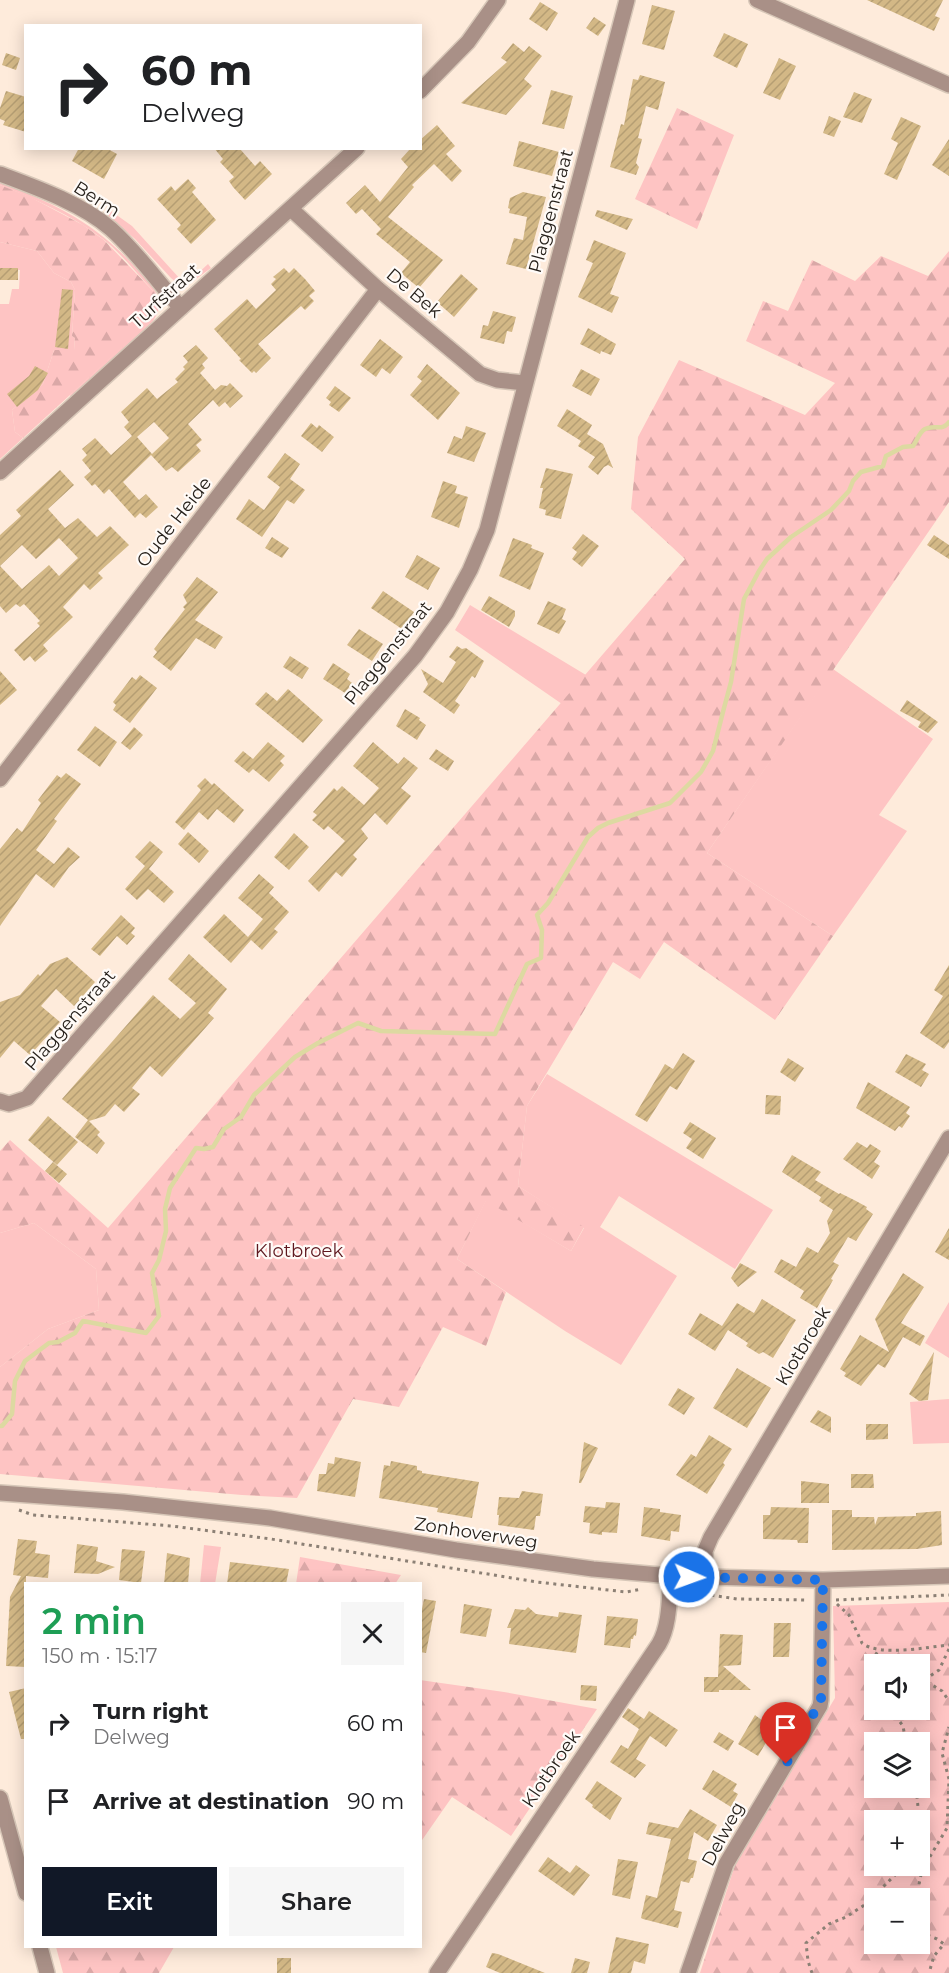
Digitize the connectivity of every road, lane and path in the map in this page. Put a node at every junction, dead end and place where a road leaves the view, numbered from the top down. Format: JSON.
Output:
{"nodes":[{"id":1,"x":498,"y":0,"type":"edge"},
{"id":2,"x":627,"y":0,"type":"edge"},
{"id":3,"x":756,"y":0,"type":"edge"},
{"id":4,"x":949,"y":85,"type":"edge"},
{"id":5,"x":422,"y":89,"type":"edge"},
{"id":6,"x":355,"y":150,"type":"edge"},
{"id":7,"x":0,"y":174,"type":"edge"},
{"id":8,"x":291,"y":209,"type":"junction"},
{"id":9,"x":378,"y":289,"type":"junction"},
{"id":10,"x":181,"y":309,"type":"junction"},
{"id":11,"x":525,"y":383,"type":"junction"},
{"id":12,"x":0,"y":472,"type":"edge"},
{"id":13,"x":0,"y":779,"type":"edge"},
{"id":14,"x":0,"y":1101,"type":"edge"},
{"id":15,"x":949,"y":1138,"type":"edge"},
{"id":16,"x":0,"y":1494,"type":"edge"},
{"id":17,"x":672,"y":1576,"type":"junction"},
{"id":18,"x":949,"y":1576,"type":"edge"},
{"id":19,"x":706,"y":1578,"type":"junction"},
{"id":20,"x":823,"y":1580,"type":"junction"},
{"id":21,"x":832,"y":1600,"type":"dead end"},
{"id":22,"x":949,"y":1647,"type":"edge"},
{"id":23,"x":878,"y":1650,"type":"junction"},
{"id":24,"x":876,"y":1654,"type":"edge"},
{"id":25,"x":949,"y":1701,"type":"edge"},
{"id":26,"x":949,"y":1727,"type":"edge"},
{"id":27,"x":0,"y":1798,"type":"edge"},
{"id":28,"x":894,"y":1876,"type":"edge"},
{"id":29,"x":24,"y":1886,"type":"edge"},
{"id":30,"x":918,"y":1888,"type":"edge"},
{"id":31,"x":930,"y":1936,"type":"edge"},
{"id":32,"x":40,"y":1948,"type":"edge"},
{"id":33,"x":47,"y":1973,"type":"edge"},
{"id":34,"x":437,"y":1973,"type":"edge"},
{"id":35,"x":688,"y":1973,"type":"edge"},
{"id":36,"x":812,"y":1973,"type":"edge"},
{"id":37,"x":929,"y":1973,"type":"edge"}],
"edges":[{"from":1,"to":5,"type":"street"},
{"from":2,"to":11,"type":"street","name":"Plaggenstraat"},
{"from":3,"to":4,"type":"street"},
{"from":6,"to":8,"type":"street","name":"Turfstraat"},
{"from":7,"to":10,"type":"street","name":"Berm"},
{"from":8,"to":9,"type":"street","name":"De Bek"},
{"from":8,"to":10,"type":"street","name":"Turfstraat"},
{"from":9,"to":11,"type":"street","name":"De Bek"},
{"from":9,"to":13,"type":"street","name":"Oude Heide"},
{"from":10,"to":12,"type":"street","name":"Turfstraat"},
{"from":11,"to":14,"type":"street","name":"Plaggenstraat"},
{"from":15,"to":19,"type":"street","name":"Klotbroek"},
{"from":16,"to":17,"type":"street","name":"Zonhoverweg"},
{"from":17,"to":19,"type":"street","name":"Zonhoverweg"},
{"from":17,"to":34,"type":"street","name":"Klotbroek"},
{"from":18,"to":20,"type":"street","name":"Zonhoverweg"},
{"from":19,"to":20,"type":"street","name":"Zonhoverweg"},
{"from":20,"to":35,"type":"street","name":"Delweg"},
{"from":21,"to":23,"type":"path"},
{"from":22,"to":23,"type":"path"},
{"from":22,"to":25,"type":"path"},
{"from":23,"to":24,"type":"path"},
{"from":26,"to":30,"type":"path"},
{"from":27,"to":29,"type":"street"},
{"from":28,"to":36,"type":"path"},
{"from":31,"to":37,"type":"path"},
{"from":32,"to":33,"type":"street"}]}
